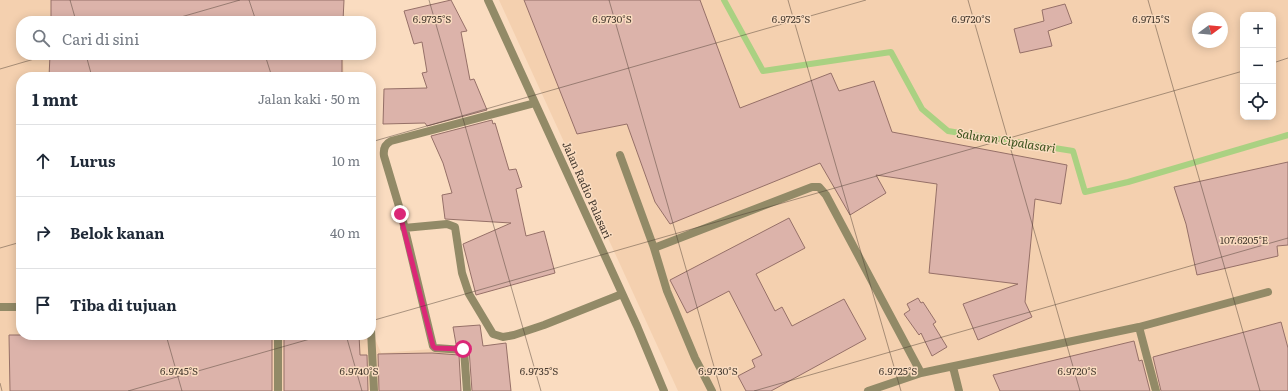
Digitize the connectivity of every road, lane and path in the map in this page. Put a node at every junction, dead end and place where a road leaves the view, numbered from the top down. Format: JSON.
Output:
{"nodes":[{"id":1,"x":488,"y":0,"type":"edge"},
{"id":2,"x":535,"y":103,"type":"junction"},
{"id":3,"x":620,"y":155,"type":"dead end"},
{"id":4,"x":404,"y":228,"type":"junction"},
{"id":5,"x":654,"y":248,"type":"junction"},
{"id":6,"x":1268,"y":292,"type":"dead end"},
{"id":7,"x":622,"y":294,"type":"junction"},
{"id":8,"x":0,"y":307,"type":"edge"},
{"id":9,"x":16,"y":307,"type":"edge"},
{"id":10,"x":1139,"y":327,"type":"junction"},
{"id":11,"x":278,"y":340,"type":"edge"},
{"id":12,"x":371,"y":340,"type":"edge"},
{"id":13,"x":953,"y":367,"type":"junction"},
{"id":14,"x":921,"y":373,"type":"junction"},
{"id":15,"x":278,"y":391,"type":"edge"},
{"id":16,"x":374,"y":391,"type":"edge"},
{"id":17,"x":467,"y":391,"type":"edge"},
{"id":18,"x":664,"y":391,"type":"edge"},
{"id":19,"x":712,"y":391,"type":"edge"},
{"id":20,"x":868,"y":391,"type":"edge"},
{"id":21,"x":959,"y":391,"type":"edge"},
{"id":22,"x":1156,"y":391,"type":"edge"}],
"edges":[{"from":1,"to":2,"type":"street","name":"Jalan Radio Palasari"},
{"from":2,"to":4,"type":"street"},
{"from":2,"to":7,"type":"street","name":"Jalan Radio Palasari"},
{"from":3,"to":5,"type":"street"},
{"from":4,"to":7,"type":"street"},
{"from":4,"to":17,"type":"street"},
{"from":5,"to":14,"type":"street"},
{"from":5,"to":19,"type":"street"},
{"from":6,"to":10,"type":"street"},
{"from":7,"to":18,"type":"street","name":"Jalan Radio Palasari"},
{"from":8,"to":9,"type":"street"},
{"from":10,"to":13,"type":"street"},
{"from":10,"to":22,"type":"street"},
{"from":11,"to":15,"type":"street"},
{"from":12,"to":16,"type":"street"},
{"from":13,"to":14,"type":"street"},
{"from":13,"to":21,"type":"street"},
{"from":14,"to":20,"type":"street"}]}
